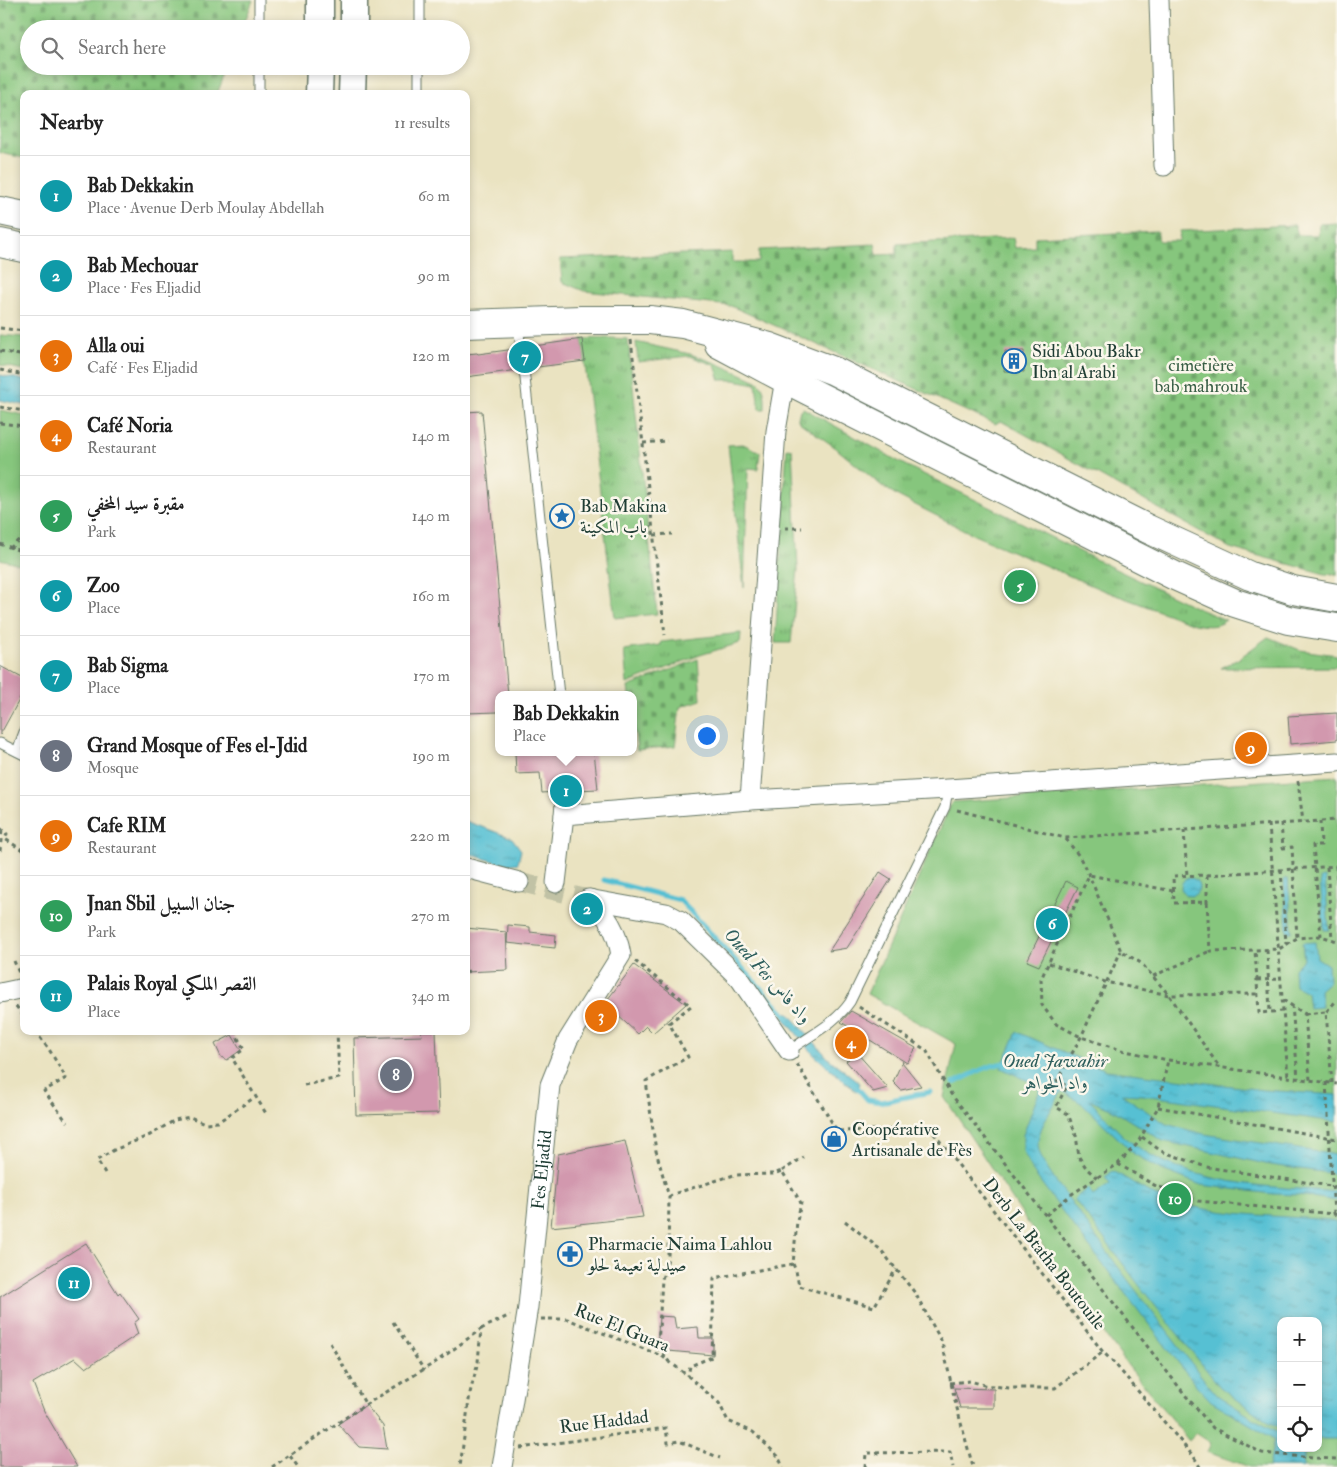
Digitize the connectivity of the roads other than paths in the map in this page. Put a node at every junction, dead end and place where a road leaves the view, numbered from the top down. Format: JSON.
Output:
{"nodes":[{"id":1,"x":259,"y":0,"type":"edge"},
{"id":2,"x":320,"y":0,"type":"edge"},
{"id":3,"x":354,"y":0,"type":"edge"},
{"id":4,"x":420,"y":0,"type":"edge"},
{"id":5,"x":1159,"y":0,"type":"edge"},
{"id":6,"x":259,"y":20,"type":"edge"},
{"id":7,"x":320,"y":20,"type":"edge"},
{"id":8,"x":354,"y":20,"type":"edge"},
{"id":9,"x":420,"y":20,"type":"edge"},
{"id":10,"x":259,"y":75,"type":"edge"},
{"id":11,"x":320,"y":75,"type":"edge"},
{"id":12,"x":353,"y":75,"type":"edge"},
{"id":13,"x":419,"y":75,"type":"edge"},
{"id":14,"x":259,"y":90,"type":"edge"},
{"id":15,"x":319,"y":90,"type":"edge"},
{"id":16,"x":352,"y":90,"type":"edge"},
{"id":17,"x":418,"y":90,"type":"edge"},
{"id":18,"x":1164,"y":166,"type":"dead end"},
{"id":19,"x":0,"y":211,"type":"edge"},
{"id":20,"x":20,"y":215,"type":"edge"},
{"id":21,"x":0,"y":243,"type":"edge"},
{"id":22,"x":20,"y":247,"type":"edge"},
{"id":23,"x":683,"y":324,"type":"junction"},
{"id":24,"x":470,"y":325,"type":"edge"},
{"id":25,"x":524,"y":369,"type":"dead end"},
{"id":26,"x":785,"y":379,"type":"junction"},
{"id":27,"x":1337,"y":598,"type":"edge"},
{"id":28,"x":1337,"y":628,"type":"edge"},
{"id":29,"x":559,"y":691,"type":"edge"},
{"id":30,"x":0,"y":742,"type":"edge"},
{"id":31,"x":20,"y":753,"type":"edge"},
{"id":32,"x":1337,"y":762,"type":"edge"},
{"id":33,"x":566,"y":791,"type":"dead end"},
{"id":34,"x":947,"y":798,"type":"junction"},
{"id":35,"x":750,"y":800,"type":"junction"},
{"id":36,"x":564,"y":815,"type":"junction"},
{"id":37,"x":470,"y":869,"type":"edge"},
{"id":38,"x":519,"y":882,"type":"tunnel mouth"},
{"id":39,"x":556,"y":883,"type":"dead end"},
{"id":40,"x":20,"y":989,"type":"edge"},
{"id":41,"x":0,"y":992,"type":"edge"},
{"id":42,"x":795,"y":1047,"type":"joint"},
{"id":43,"x":502,"y":1467,"type":"edge"}],
"edges":[{"from":1,"to":6,"type":"lane"},
{"from":2,"to":7,"type":"main road"},
{"from":3,"to":8,"type":"main road"},
{"from":4,"to":9,"type":"lane"},
{"from":5,"to":18,"type":"street"},
{"from":10,"to":14,"type":"lane"},
{"from":11,"to":15,"type":"main road"},
{"from":12,"to":16,"type":"main road"},
{"from":13,"to":17,"type":"lane"},
{"from":19,"to":20,"type":"main road"},
{"from":21,"to":22,"type":"main road"},
{"from":23,"to":24,"type":"main road"},
{"from":23,"to":26,"type":"main road"},
{"from":23,"to":27,"type":"main road"},
{"from":25,"to":29,"type":"lane"},
{"from":26,"to":28,"type":"main road"},
{"from":26,"to":35,"type":"street"},
{"from":30,"to":31,"type":"lane"},
{"from":32,"to":34,"type":"street"},
{"from":33,"to":36,"type":"street"},
{"from":34,"to":35,"type":"street"},
{"from":34,"to":42,"type":"lane"},
{"from":35,"to":36,"type":"street"},
{"from":36,"to":39,"type":"street"},
{"from":37,"to":38,"type":"street"},
{"from":40,"to":41,"type":"street"},
{"from":42,"to":43,"type":"street","name":"Fes Eljadid"}]}
